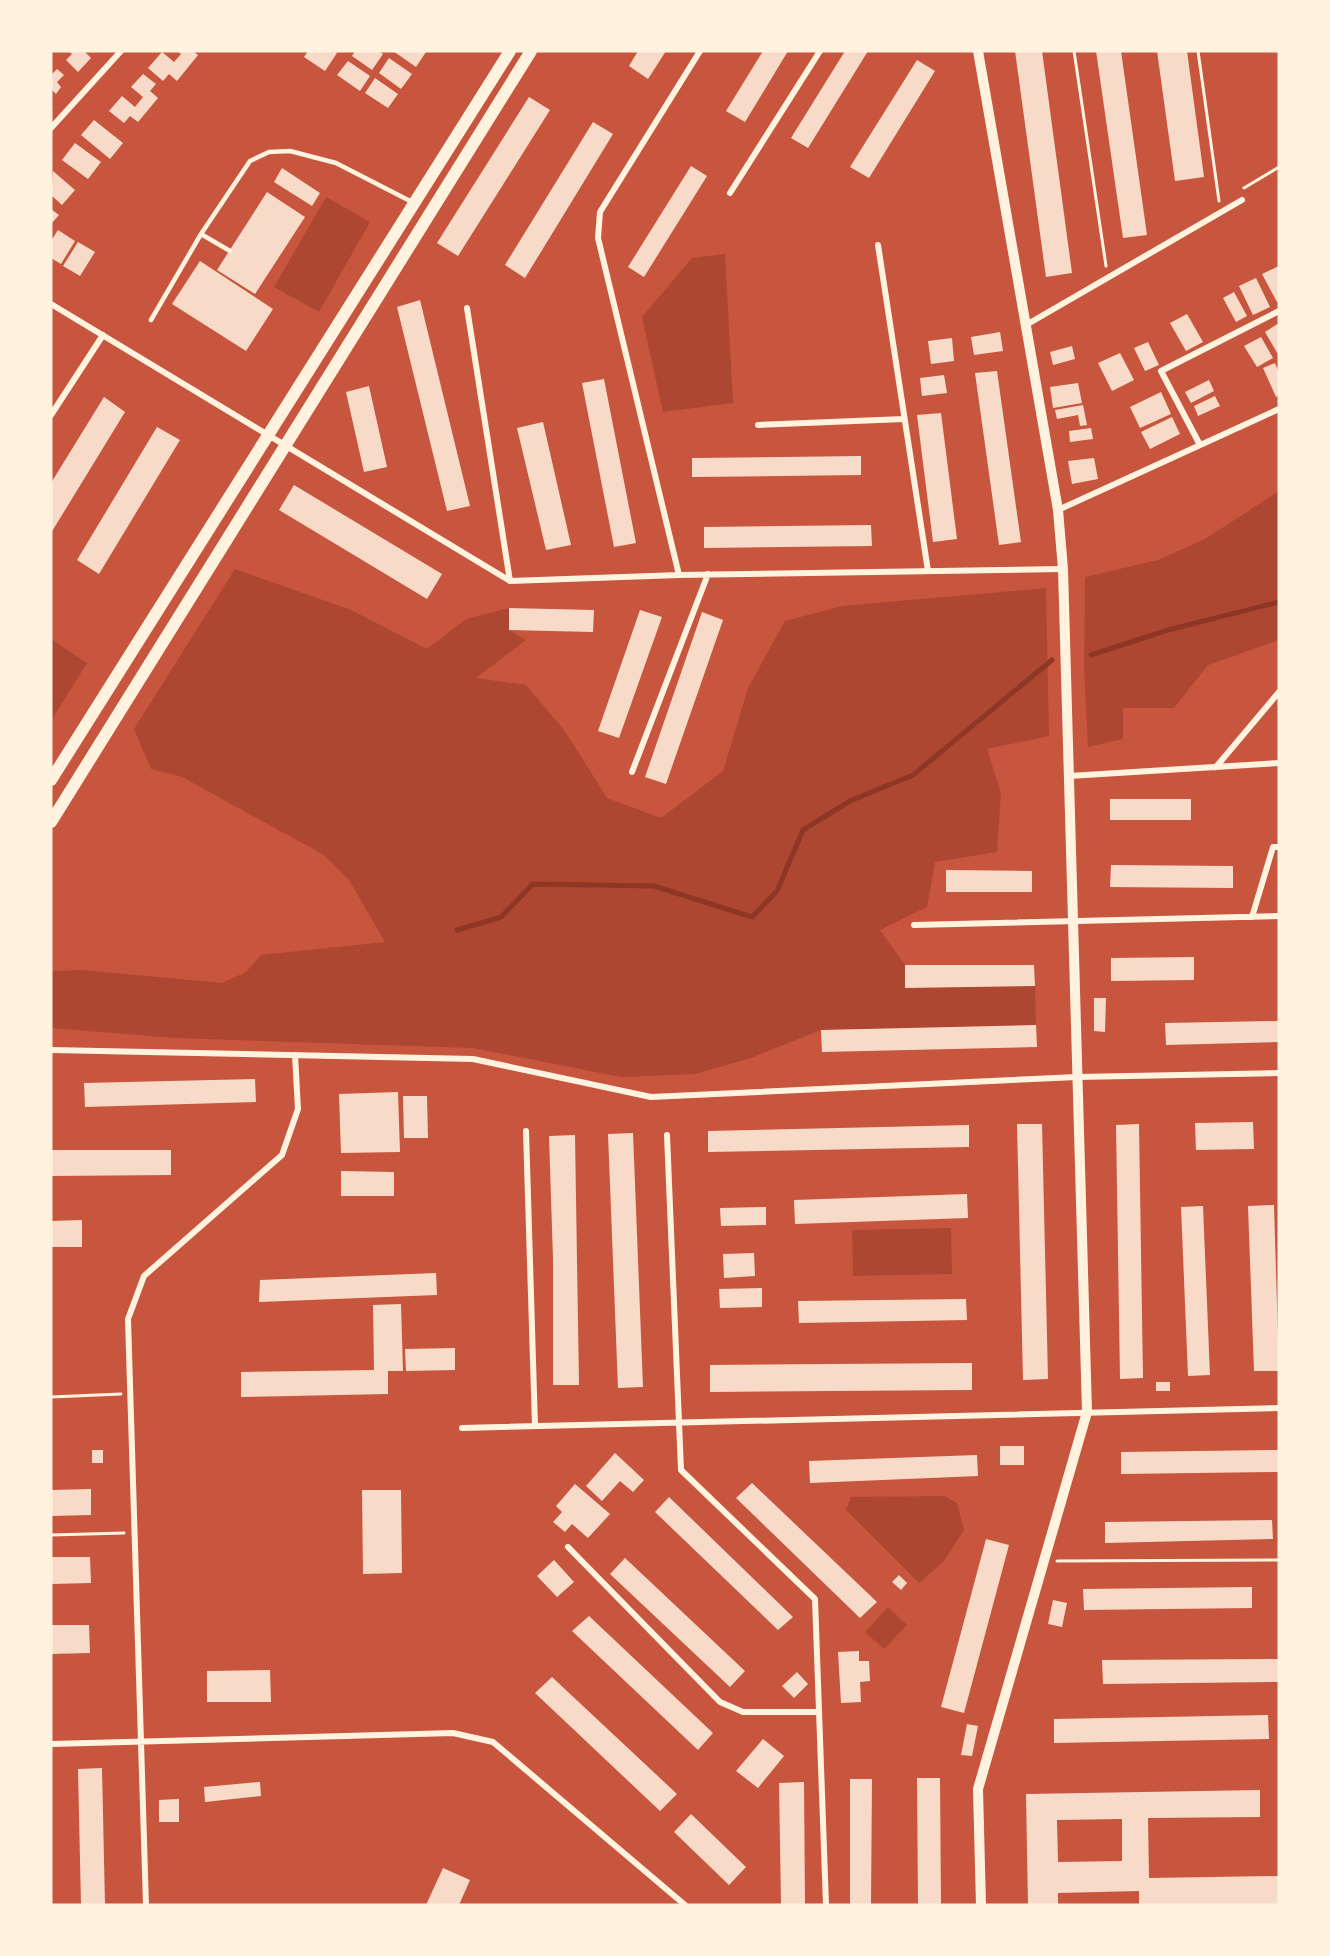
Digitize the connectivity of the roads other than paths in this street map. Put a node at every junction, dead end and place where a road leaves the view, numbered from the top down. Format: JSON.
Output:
{"nodes":[{"id":1,"x":121,"y":51,"type":"edge"},
{"id":2,"x":510,"y":51,"type":"edge"},
{"id":3,"x":531,"y":51,"type":"edge"},
{"id":4,"x":700,"y":51,"type":"edge"},
{"id":5,"x":820,"y":51,"type":"edge"},
{"id":6,"x":978,"y":51,"type":"edge"},
{"id":7,"x":51,"y":128,"type":"edge"},
{"id":8,"x":730,"y":193,"type":"dead end"},
{"id":9,"x":1242,"y":200,"type":"road end"},
{"id":10,"x":414,"y":203,"type":"junction"},
{"id":11,"x":201,"y":234,"type":"junction"},
{"id":12,"x":878,"y":245,"type":"dead end"},
{"id":13,"x":230,"y":251,"type":"dead end"},
{"id":14,"x":51,"y":304,"type":"edge"},
{"id":15,"x":467,"y":308,"type":"dead end"},
{"id":16,"x":1279,"y":311,"type":"edge"},
{"id":17,"x":151,"y":320,"type":"dead end"},
{"id":18,"x":1025,"y":326,"type":"junction"},
{"id":19,"x":103,"y":335,"type":"junction"},
{"id":20,"x":1279,"y":409,"type":"edge"},
{"id":21,"x":51,"y":415,"type":"edge"},
{"id":22,"x":904,"y":418,"type":"junction"},
{"id":23,"x":758,"y":425,"type":"dead end"},
{"id":24,"x":268,"y":435,"type":"junction"},
{"id":25,"x":1200,"y":445,"type":"junction"},
{"id":26,"x":285,"y":446,"type":"junction"},
{"id":27,"x":1058,"y":510,"type":"junction"},
{"id":28,"x":1063,"y":569,"type":"junction"},
{"id":29,"x":928,"y":572,"type":"junction"},
{"id":30,"x":708,"y":574,"type":"junction"},
{"id":31,"x":679,"y":575,"type":"junction"},
{"id":32,"x":510,"y":581,"type":"junction"},
{"id":33,"x":1279,"y":692,"type":"edge"},
{"id":34,"x":1279,"y":763,"type":"edge"},
{"id":35,"x":1216,"y":767,"type":"junction"},
{"id":36,"x":632,"y":772,"type":"dead end"},
{"id":37,"x":1069,"y":776,"type":"junction"},
{"id":38,"x":51,"y":780,"type":"edge"},
{"id":39,"x":51,"y":822,"type":"edge"},
{"id":40,"x":1279,"y":847,"type":"edge"},
{"id":41,"x":1279,"y":916,"type":"edge"},
{"id":42,"x":1252,"y":917,"type":"junction"},
{"id":43,"x":1073,"y":921,"type":"junction"},
{"id":44,"x":914,"y":925,"type":"dead end"},
{"id":45,"x":51,"y":1050,"type":"edge"},
{"id":46,"x":295,"y":1055,"type":"junction"},
{"id":47,"x":1279,"y":1073,"type":"edge"},
{"id":48,"x":1077,"y":1077,"type":"junction"},
{"id":49,"x":526,"y":1131,"type":"dead end"},
{"id":50,"x":667,"y":1135,"type":"dead end"},
{"id":51,"x":1279,"y":1408,"type":"edge"},
{"id":52,"x":1087,"y":1412,"type":"junction"},
{"id":53,"x":679,"y":1423,"type":"junction"},
{"id":54,"x":535,"y":1426,"type":"junction"},
{"id":55,"x":462,"y":1428,"type":"dead end"},
{"id":56,"x":568,"y":1547,"type":"dead end"},
{"id":57,"x":819,"y":1712,"type":"junction"},
{"id":58,"x":142,"y":1742,"type":"junction"},
{"id":59,"x":51,"y":1744,"type":"edge"},
{"id":60,"x":146,"y":1905,"type":"edge"},
{"id":61,"x":685,"y":1905,"type":"edge"},
{"id":62,"x":826,"y":1905,"type":"edge"},
{"id":63,"x":981,"y":1905,"type":"edge"}],
"edges":[{"from":1,"to":7,"type":"street"},
{"from":2,"to":10,"type":"main road"},
{"from":3,"to":26,"type":"main road"},
{"from":4,"to":31,"type":"street"},
{"from":5,"to":8,"type":"street"},
{"from":6,"to":18,"type":"street"},
{"from":9,"to":18,"type":"street"},
{"from":10,"to":11,"type":"lane"},
{"from":10,"to":24,"type":"main road"},
{"from":11,"to":13,"type":"lane"},
{"from":11,"to":17,"type":"lane"},
{"from":12,"to":22,"type":"street"},
{"from":14,"to":19,"type":"street"},
{"from":15,"to":32,"type":"street"},
{"from":16,"to":25,"type":"street"},
{"from":18,"to":27,"type":"street"},
{"from":19,"to":21,"type":"street"},
{"from":19,"to":24,"type":"street"},
{"from":20,"to":25,"type":"street"},
{"from":22,"to":23,"type":"street"},
{"from":22,"to":29,"type":"street"},
{"from":24,"to":26,"type":"street"},
{"from":24,"to":38,"type":"main road"},
{"from":25,"to":27,"type":"street"},
{"from":26,"to":32,"type":"street"},
{"from":26,"to":39,"type":"main road"},
{"from":27,"to":28,"type":"street"},
{"from":28,"to":29,"type":"street"},
{"from":28,"to":37,"type":"street"},
{"from":29,"to":30,"type":"street"},
{"from":30,"to":31,"type":"street"},
{"from":30,"to":36,"type":"street"},
{"from":31,"to":32,"type":"street"},
{"from":33,"to":35,"type":"street"},
{"from":34,"to":35,"type":"street"},
{"from":35,"to":37,"type":"street"},
{"from":37,"to":43,"type":"street"},
{"from":40,"to":42,"type":"street"},
{"from":41,"to":42,"type":"street"},
{"from":42,"to":43,"type":"street"},
{"from":43,"to":44,"type":"street"},
{"from":43,"to":48,"type":"street"},
{"from":45,"to":46,"type":"street"},
{"from":46,"to":48,"type":"street"},
{"from":46,"to":58,"type":"street"},
{"from":47,"to":48,"type":"street"},
{"from":48,"to":52,"type":"street"},
{"from":49,"to":54,"type":"street"},
{"from":50,"to":53,"type":"street"},
{"from":51,"to":52,"type":"street"},
{"from":52,"to":53,"type":"street"},
{"from":52,"to":63,"type":"street"},
{"from":53,"to":54,"type":"street"},
{"from":53,"to":57,"type":"street"},
{"from":54,"to":55,"type":"street"},
{"from":56,"to":57,"type":"street"},
{"from":57,"to":62,"type":"street"},
{"from":58,"to":59,"type":"street"},
{"from":58,"to":60,"type":"street"},
{"from":58,"to":61,"type":"street"}]}
